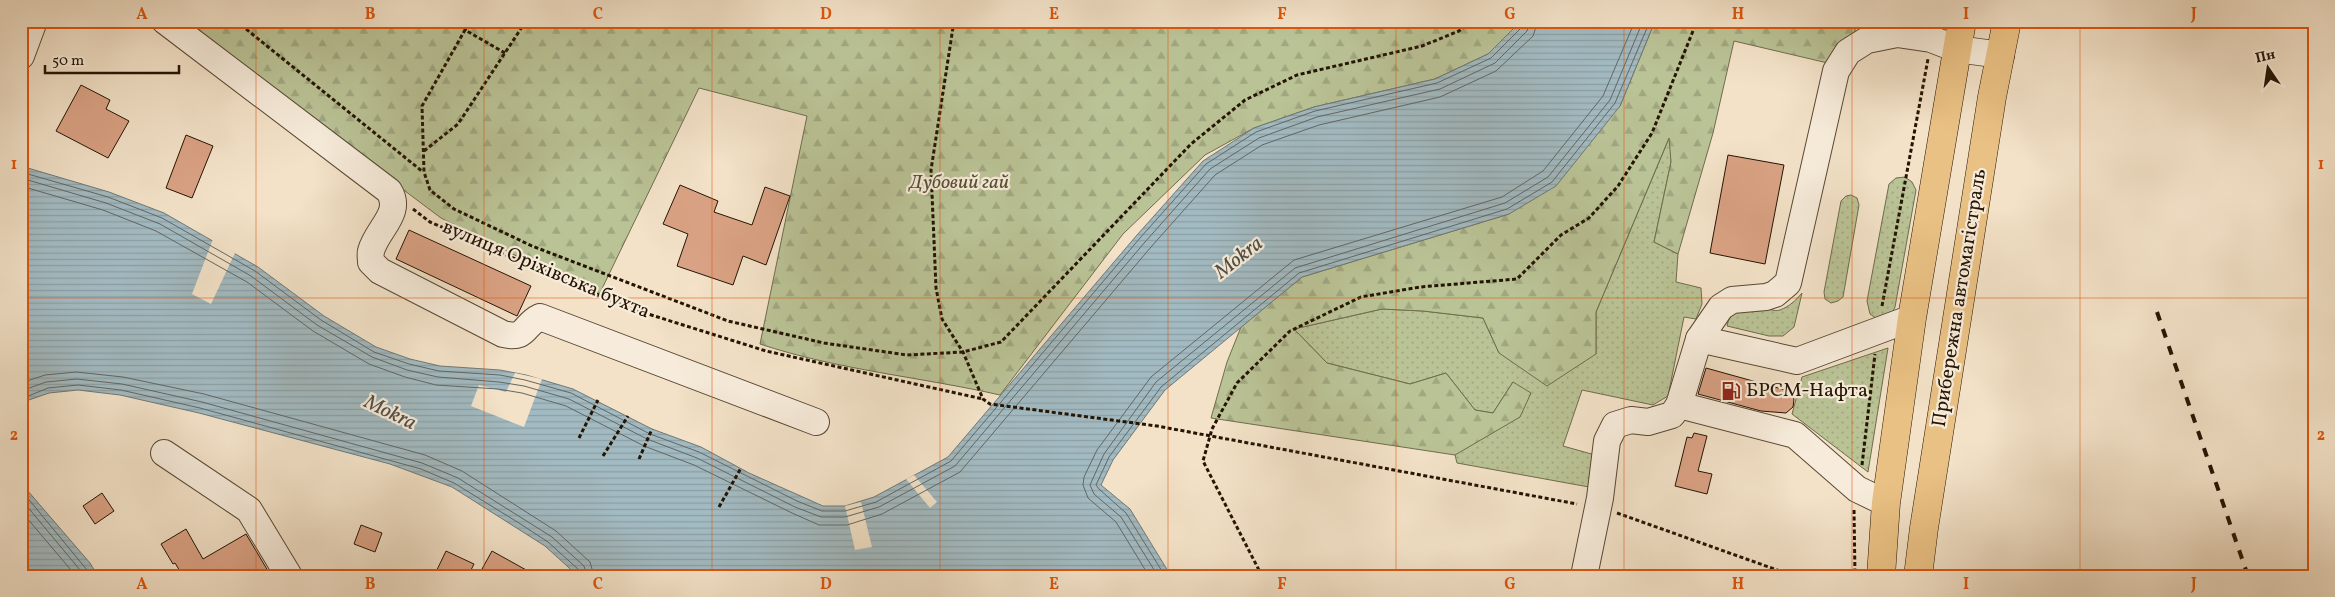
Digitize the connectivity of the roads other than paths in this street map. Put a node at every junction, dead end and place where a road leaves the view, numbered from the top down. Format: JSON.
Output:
{"nodes":[{"id":1,"x":34,"y":21,"type":"edge"},
{"id":2,"x":165,"y":21,"type":"edge"},
{"id":3,"x":1963,"y":21,"type":"edge"},
{"id":4,"x":2006,"y":23,"type":"edge"},
{"id":5,"x":1957,"y":49,"type":"junction"},
{"id":6,"x":21,"y":56,"type":"edge"},
{"id":7,"x":2001,"y":56,"type":"junction"},
{"id":8,"x":1950,"y":91,"type":"junction"},
{"id":9,"x":1992,"y":97,"type":"junction"},
{"id":10,"x":1912,"y":318,"type":"junction"},
{"id":11,"x":1699,"y":339,"type":"junction"},
{"id":12,"x":1679,"y":404,"type":"junction"},
{"id":13,"x":816,"y":422,"type":"dead end"},
{"id":14,"x":164,"y":453,"type":"dead end"},
{"id":15,"x":1886,"y":502,"type":"junction"},
{"id":16,"x":289,"y":576,"type":"edge"},
{"id":17,"x":1584,"y":576,"type":"edge"},
{"id":18,"x":1881,"y":576,"type":"edge"},
{"id":19,"x":1918,"y":576,"type":"edge"}],
"edges":[{"from":1,"to":6,"type":"street"},
{"from":2,"to":13,"type":"street"},
{"from":3,"to":4,"type":"main road"},
{"from":3,"to":5,"type":"main road"},
{"from":4,"to":7,"type":"main road","name":"Прибережна автомагістраль"},
{"from":5,"to":7,"type":"street"},
{"from":5,"to":8,"type":"main road"},
{"from":5,"to":11,"type":"street"},
{"from":7,"to":9,"type":"main road","name":"Прибережна автомагістраль"},
{"from":8,"to":9,"type":"main road"},
{"from":8,"to":10,"type":"main road"},
{"from":9,"to":19,"type":"main road","name":"Прибережна автомагістраль"},
{"from":10,"to":11,"type":"street"},
{"from":10,"to":15,"type":"main road"},
{"from":11,"to":12,"type":"street"},
{"from":12,"to":15,"type":"street"},
{"from":12,"to":17,"type":"street"},
{"from":14,"to":16,"type":"street"},
{"from":15,"to":18,"type":"main road"}]}
